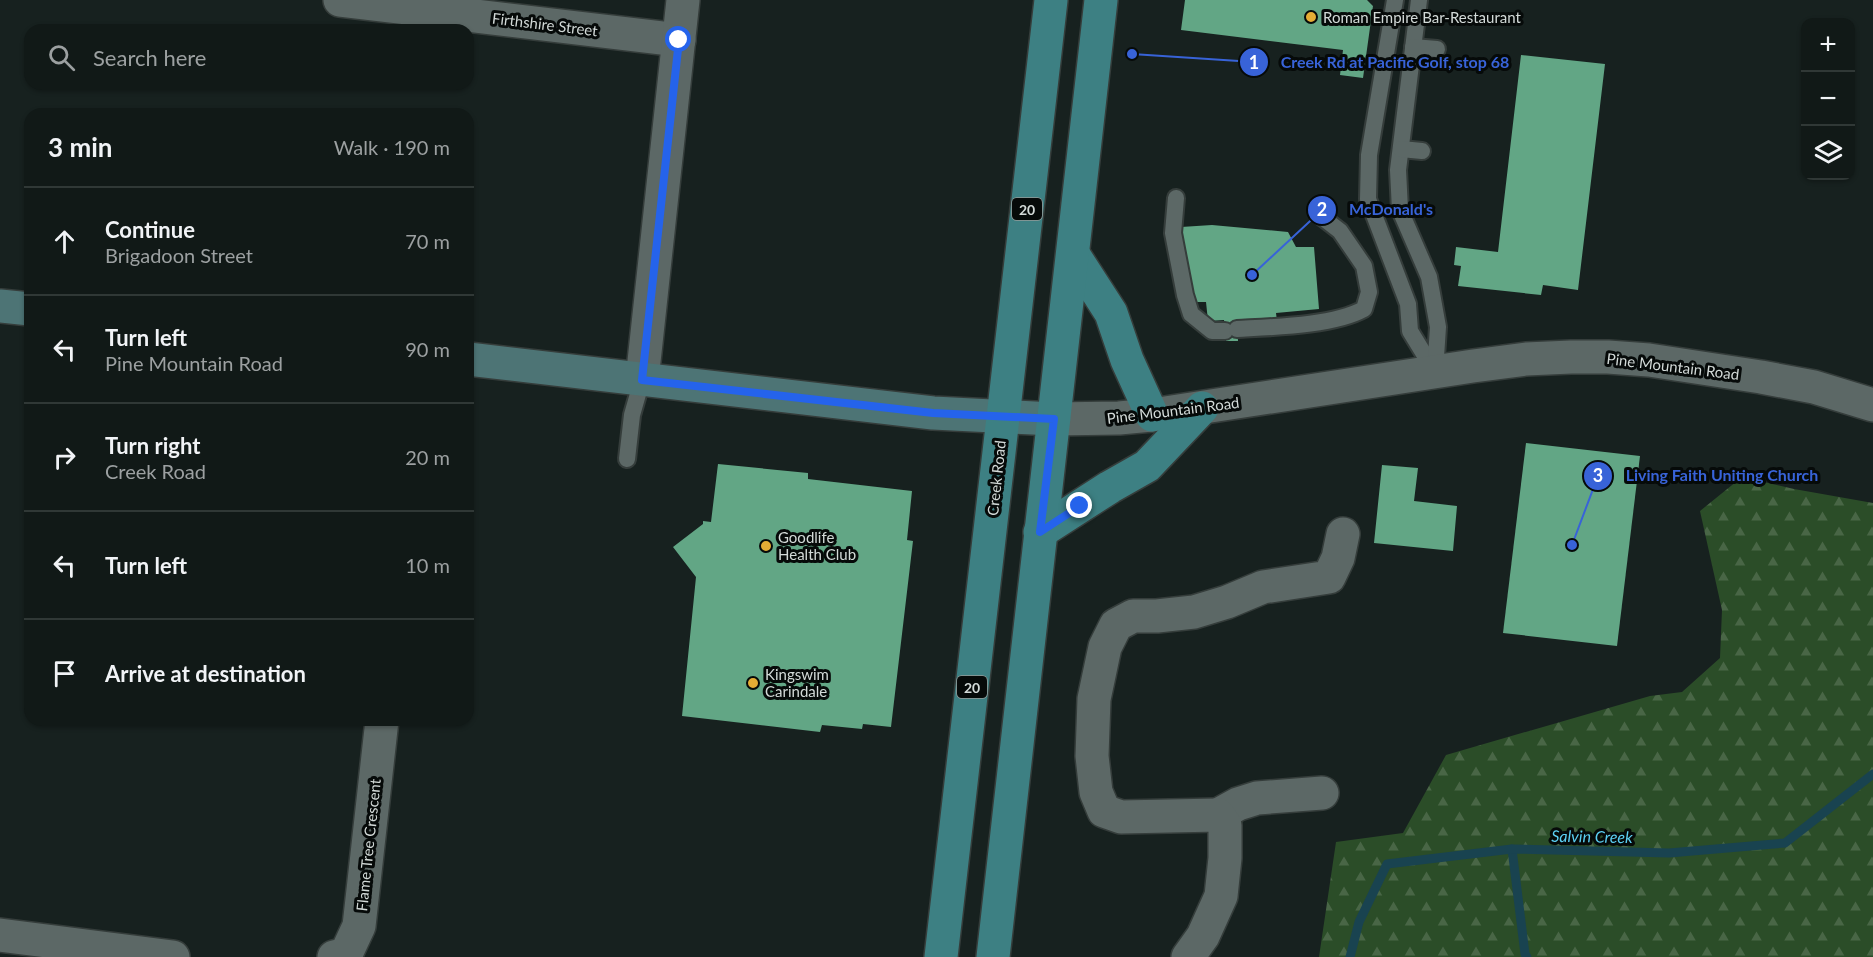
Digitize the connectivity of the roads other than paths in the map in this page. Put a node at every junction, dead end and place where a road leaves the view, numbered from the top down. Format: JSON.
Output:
{"nodes":[{"id":1,"x":340,"y":0,"type":"edge"},
{"id":2,"x":683,"y":0,"type":"edge"},
{"id":3,"x":1051,"y":0,"type":"edge"},
{"id":4,"x":1101,"y":0,"type":"edge"},
{"id":5,"x":1395,"y":0,"type":"edge"},
{"id":6,"x":1419,"y":0,"type":"edge"},
{"id":7,"x":679,"y":40,"type":"junction"},
{"id":8,"x":1413,"y":47,"type":"junction"},
{"id":9,"x":1437,"y":49,"type":"dead end"},
{"id":10,"x":1401,"y":149,"type":"junction"},
{"id":11,"x":1422,"y":151,"type":"dead end"},
{"id":12,"x":1176,"y":198,"type":"dead end"},
{"id":13,"x":1318,"y":214,"type":"dead end"},
{"id":14,"x":1073,"y":254,"type":"junction"},
{"id":15,"x":0,"y":306,"type":"edge"},
{"id":16,"x":24,"y":308,"type":"edge"},
{"id":17,"x":474,"y":360,"type":"edge"},
{"id":18,"x":1435,"y":372,"type":"junction"},
{"id":19,"x":642,"y":380,"type":"junction"},
{"id":20,"x":1873,"y":405,"type":"edge"},
{"id":21,"x":1202,"y":408,"type":"junction"},
{"id":22,"x":1152,"y":415,"type":"junction"},
{"id":23,"x":1002,"y":418,"type":"junction"},
{"id":24,"x":1054,"y":419,"type":"junction"},
{"id":25,"x":627,"y":459,"type":"dead end"},
{"id":26,"x":1040,"y":532,"type":"junction"},
{"id":27,"x":1343,"y":534,"type":"dead end"},
{"id":28,"x":381,"y":726,"type":"edge"},
{"id":29,"x":1322,"y":793,"type":"dead end"},
{"id":30,"x":1218,"y":815,"type":"junction"},
{"id":31,"x":0,"y":935,"type":"edge"},
{"id":32,"x":344,"y":956,"type":"edge"},
{"id":33,"x":173,"y":957,"type":"edge"},
{"id":34,"x":941,"y":957,"type":"edge"},
{"id":35,"x":993,"y":957,"type":"edge"},
{"id":36,"x":1188,"y":957,"type":"edge"}],
"edges":[{"from":1,"to":7,"type":"street","name":"Firthshire Street"},
{"from":2,"to":7,"type":"street"},
{"from":3,"to":23,"type":"main road","name":"Creek Road","number":"20"},
{"from":4,"to":14,"type":"main road"},
{"from":5,"to":18,"type":"lane"},
{"from":6,"to":8,"type":"lane"},
{"from":7,"to":19,"type":"street"},
{"from":8,"to":9,"type":"lane"},
{"from":8,"to":10,"type":"lane"},
{"from":10,"to":11,"type":"lane"},
{"from":10,"to":18,"type":"lane"},
{"from":12,"to":13,"type":"lane"},
{"from":14,"to":22,"type":"main road"},
{"from":14,"to":24,"type":"main road"},
{"from":15,"to":16,"type":"main road"},
{"from":17,"to":19,"type":"main road","name":"Pine Mountain Road"},
{"from":18,"to":20,"type":"street","name":"Pine Mountain Road"},
{"from":18,"to":21,"type":"street","name":"Pine Mountain Road"},
{"from":19,"to":23,"type":"main road","name":"Pine Mountain Road"},
{"from":19,"to":25,"type":"lane"},
{"from":21,"to":22,"type":"street","name":"Pine Mountain Road"},
{"from":21,"to":26,"type":"main road"},
{"from":22,"to":24,"type":"street","name":"Pine Mountain Road"},
{"from":23,"to":24,"type":"main road","name":"Pine Mountain Road"},
{"from":23,"to":34,"type":"main road","name":"Creek Road","number":"20"},
{"from":24,"to":26,"type":"main road"},
{"from":26,"to":35,"type":"main road"},
{"from":27,"to":30,"type":"street"},
{"from":28,"to":32,"type":"street","name":"Flame Tree Crescent"},
{"from":29,"to":30,"type":"street"},
{"from":30,"to":36,"type":"street"},
{"from":31,"to":33,"type":"street"}]}
